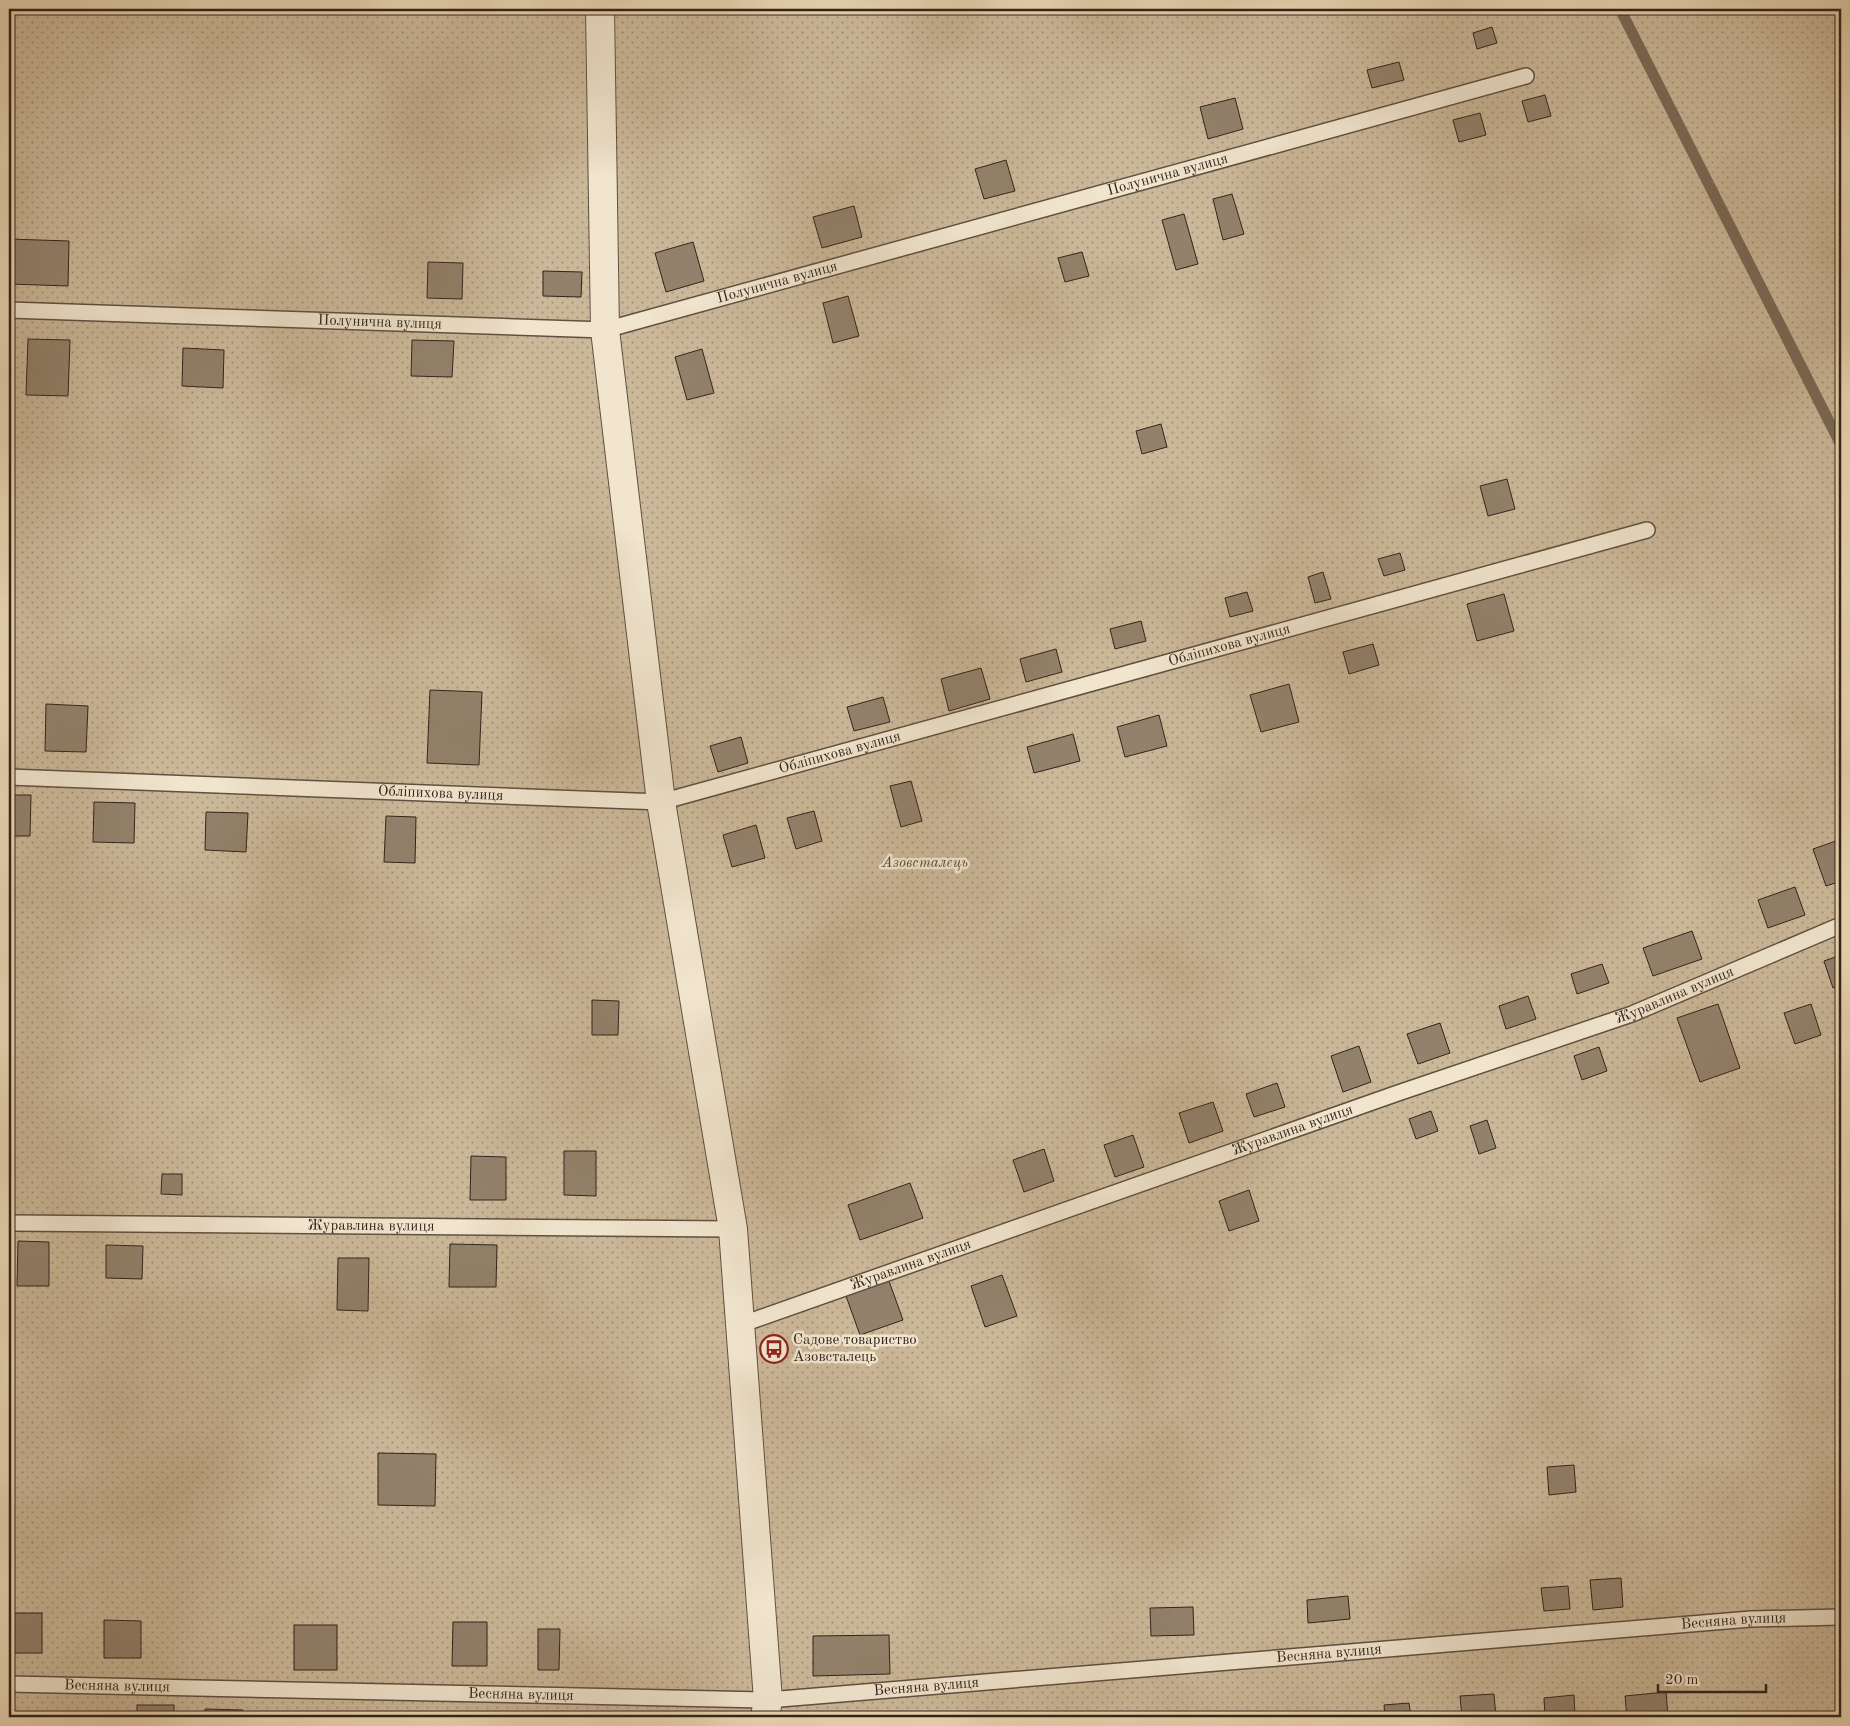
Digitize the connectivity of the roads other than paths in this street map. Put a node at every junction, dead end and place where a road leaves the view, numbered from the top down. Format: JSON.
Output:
{"nodes":[{"id":1,"x":600,"y":9,"type":"edge"},
{"id":2,"x":1526,"y":76,"type":"dead end"},
{"id":3,"x":9,"y":310,"type":"edge"},
{"id":4,"x":605,"y":330,"type":"junction"},
{"id":5,"x":1647,"y":530,"type":"dead end"},
{"id":6,"x":9,"y":777,"type":"edge"},
{"id":7,"x":661,"y":802,"type":"junction"},
{"id":8,"x":1841,"y":926,"type":"edge"},
{"id":9,"x":9,"y":1223,"type":"edge"},
{"id":10,"x":733,"y":1229,"type":"junction"},
{"id":11,"x":740,"y":1325,"type":"junction"},
{"id":12,"x":1841,"y":1617,"type":"edge"},
{"id":13,"x":9,"y":1684,"type":"edge"},
{"id":14,"x":767,"y":1708,"type":"edge"}],
"edges":[{"from":1,"to":4,"type":"street"},
{"from":2,"to":4,"type":"lane","name":"Полунична вулиця"},
{"from":3,"to":4,"type":"lane","name":"Полунична вулиця"},
{"from":4,"to":7,"type":"street"},
{"from":5,"to":7,"type":"lane","name":"Обліпихова вулиця"},
{"from":6,"to":7,"type":"lane","name":"Обліпихова вулиця"},
{"from":7,"to":10,"type":"street"},
{"from":8,"to":11,"type":"lane","name":"Журавлина вулиця"},
{"from":9,"to":10,"type":"lane","name":"Журавлина вулиця"},
{"from":10,"to":11,"type":"street"},
{"from":11,"to":14,"type":"street"},
{"from":12,"to":14,"type":"lane","name":"Весняна вулиця"},
{"from":13,"to":14,"type":"lane","name":"Весняна вулиця"}]}
